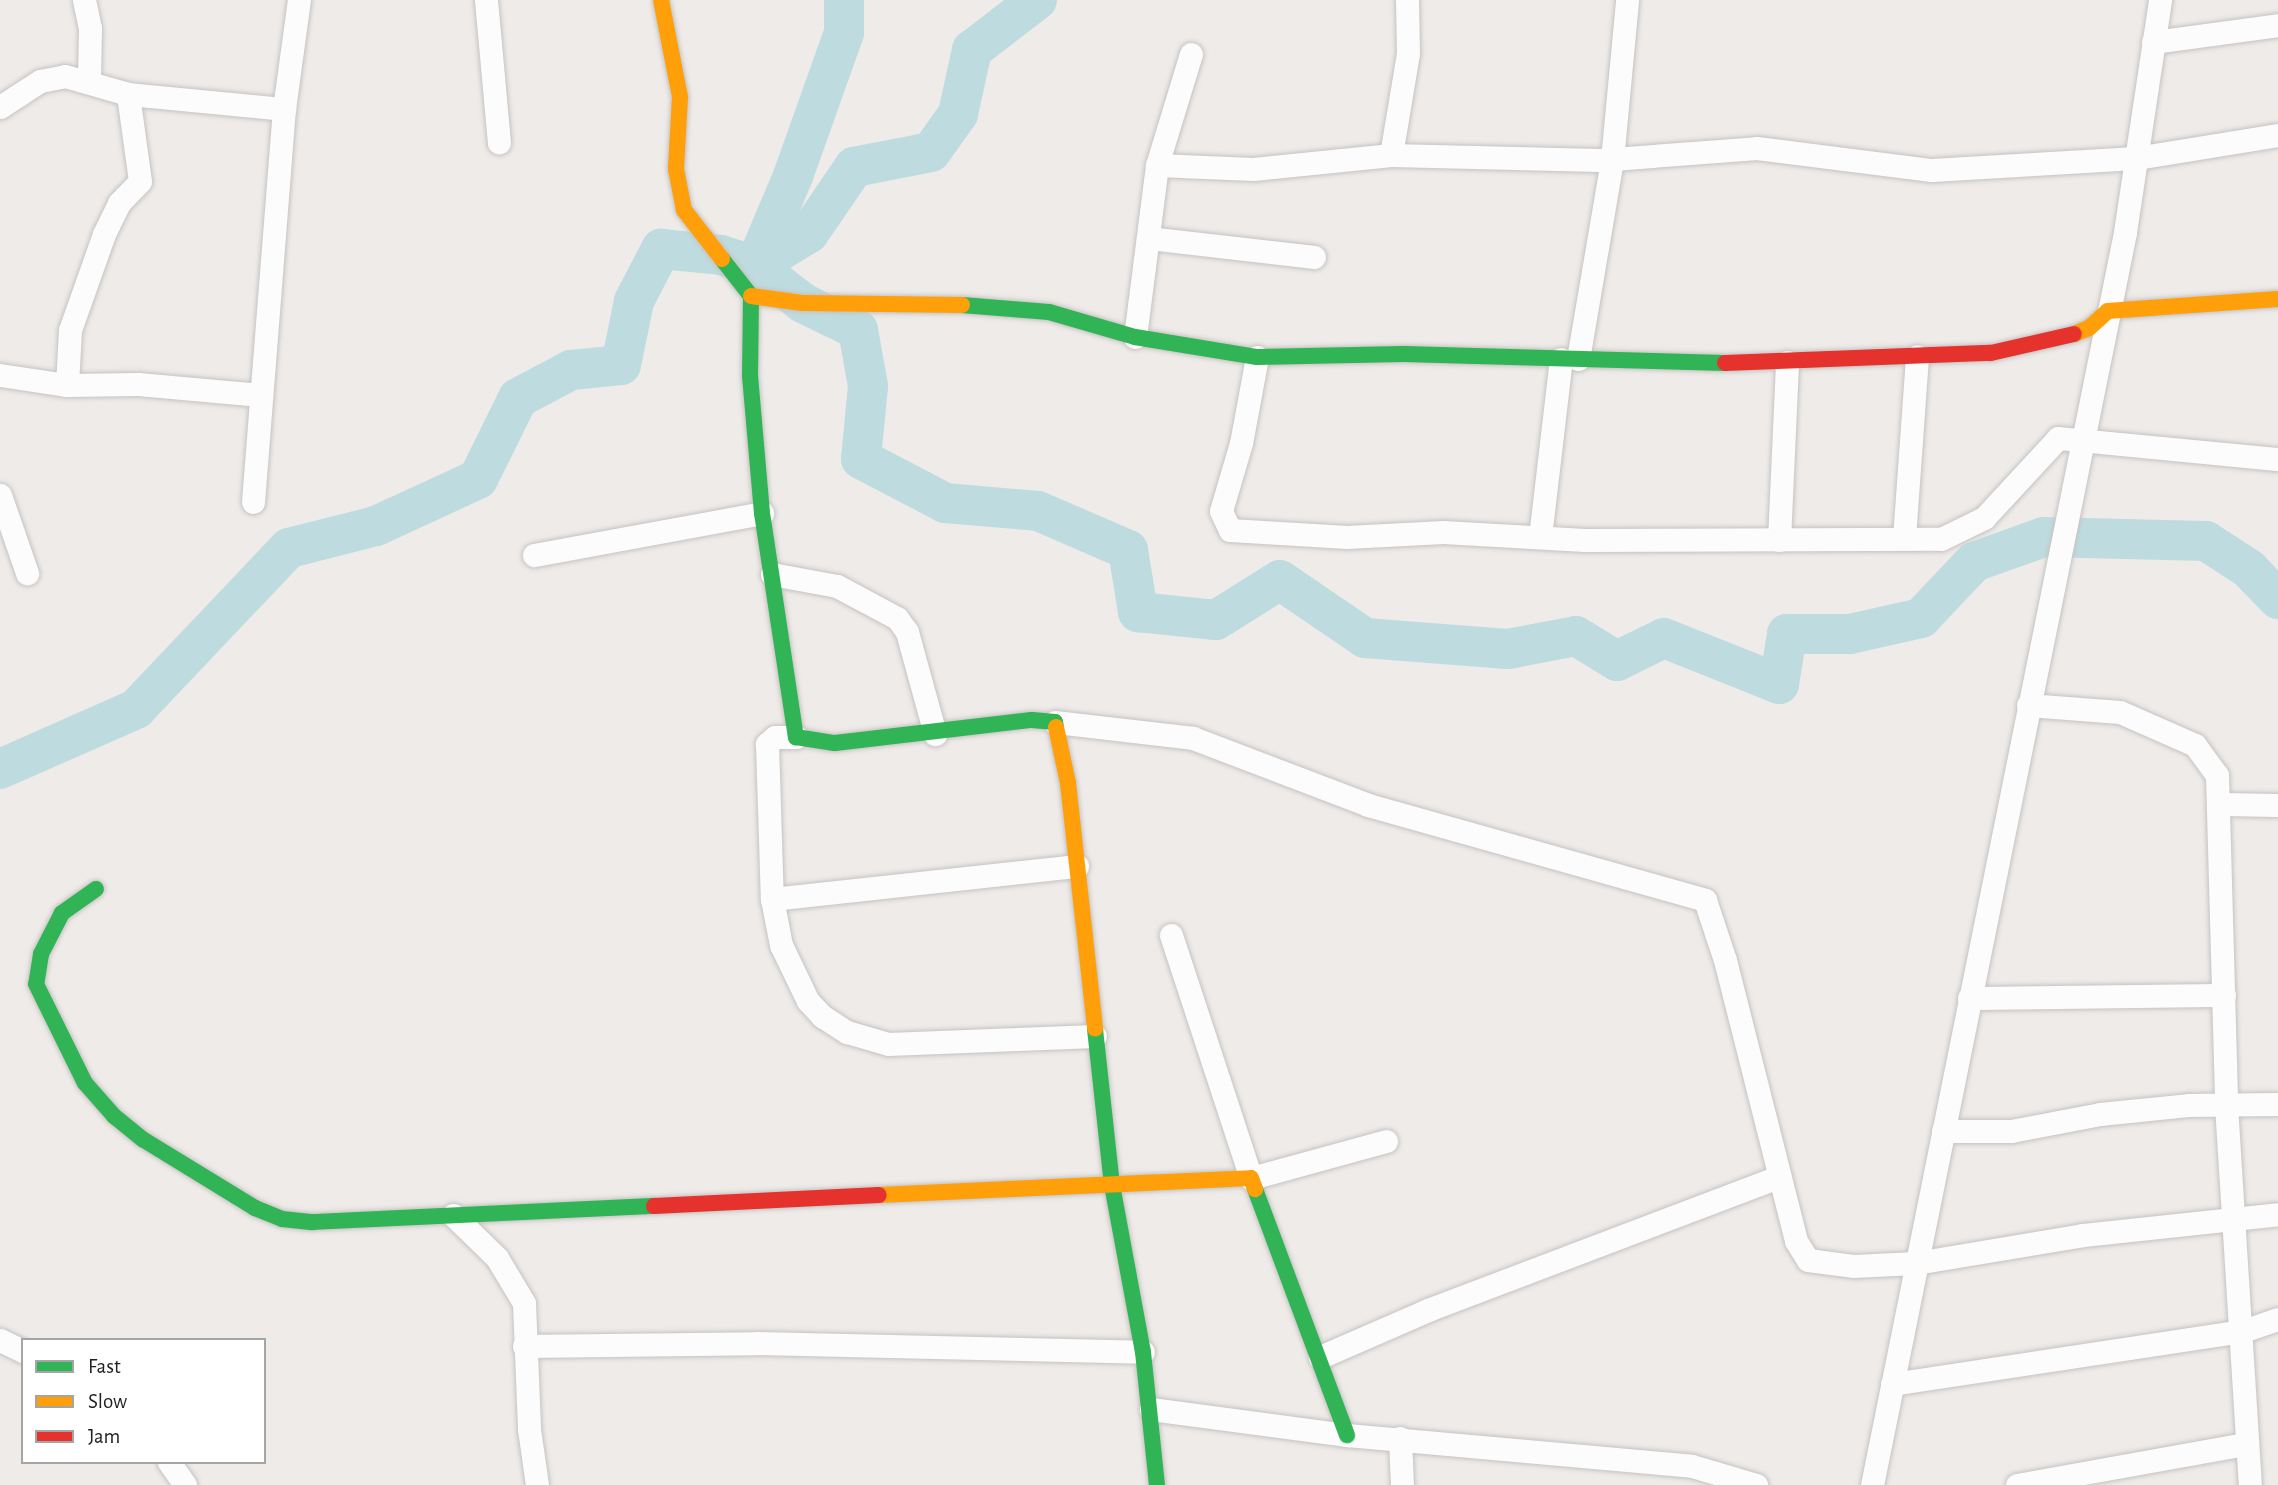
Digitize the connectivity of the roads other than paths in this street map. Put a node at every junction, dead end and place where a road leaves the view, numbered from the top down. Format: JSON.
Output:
{"nodes":[{"id":1,"x":84,"y":0,"type":"edge"},
{"id":2,"x":299,"y":0,"type":"edge"},
{"id":3,"x":486,"y":0,"type":"edge"},
{"id":4,"x":660,"y":0,"type":"edge"},
{"id":5,"x":1407,"y":0,"type":"edge"},
{"id":6,"x":1627,"y":0,"type":"edge"},
{"id":7,"x":2160,"y":0,"type":"edge"},
{"id":8,"x":2278,"y":25,"type":"edge"},
{"id":9,"x":2152,"y":42,"type":"junction"},
{"id":10,"x":1191,"y":54,"type":"dead end"},
{"id":11,"x":89,"y":80,"type":"junction"},
{"id":12,"x":128,"y":94,"type":"junction"},
{"id":13,"x":0,"y":107,"type":"edge"},
{"id":14,"x":284,"y":109,"type":"junction"},
{"id":15,"x":2278,"y":135,"type":"edge"},
{"id":16,"x":499,"y":142,"type":"dead end"},
{"id":17,"x":1391,"y":155,"type":"junction"},
{"id":18,"x":2136,"y":158,"type":"junction"},
{"id":19,"x":1612,"y":160,"type":"junction"},
{"id":20,"x":1157,"y":165,"type":"junction"},
{"id":21,"x":1148,"y":238,"type":"junction"},
{"id":22,"x":1314,"y":257,"type":"dead end"},
{"id":23,"x":751,"y":296,"type":"junction"},
{"id":24,"x":2278,"y":299,"type":"edge"},
{"id":25,"x":2108,"y":311,"type":"junction"},
{"id":26,"x":1135,"y":337,"type":"junction"},
{"id":27,"x":1917,"y":356,"type":"junction"},
{"id":28,"x":1257,"y":357,"type":"junction"},
{"id":29,"x":1570,"y":359,"type":"junction"},
{"id":30,"x":1787,"y":362,"type":"junction"},
{"id":31,"x":0,"y":375,"type":"edge"},
{"id":32,"x":67,"y":385,"type":"junction"},
{"id":33,"x":261,"y":395,"type":"junction"},
{"id":34,"x":2082,"y":442,"type":"junction"},
{"id":35,"x":2278,"y":459,"type":"edge"},
{"id":36,"x":0,"y":495,"type":"edge"},
{"id":37,"x":253,"y":502,"type":"dead end"},
{"id":38,"x":762,"y":513,"type":"junction"},
{"id":39,"x":1539,"y":537,"type":"junction"},
{"id":40,"x":1905,"y":538,"type":"junction"},
{"id":41,"x":1779,"y":540,"type":"junction"},
{"id":42,"x":534,"y":555,"type":"dead end"},
{"id":43,"x":27,"y":573,"type":"dead end"},
{"id":44,"x":772,"y":574,"type":"junction"},
{"id":45,"x":2028,"y":705,"type":"junction"},
{"id":46,"x":1055,"y":722,"type":"junction"},
{"id":47,"x":935,"y":734,"type":"junction"},
{"id":48,"x":796,"y":737,"type":"junction"},
{"id":49,"x":2220,"y":804,"type":"junction"},
{"id":50,"x":2278,"y":805,"type":"edge"},
{"id":51,"x":1077,"y":866,"type":"junction"},
{"id":52,"x":96,"y":889,"type":"dead end"},
{"id":53,"x":772,"y":899,"type":"junction"},
{"id":54,"x":1171,"y":935,"type":"dead end"},
{"id":55,"x":2224,"y":995,"type":"junction"},
{"id":56,"x":1969,"y":998,"type":"junction"},
{"id":57,"x":1095,"y":1036,"type":"junction"},
{"id":58,"x":2278,"y":1104,"type":"edge"},
{"id":59,"x":2226,"y":1105,"type":"junction"},
{"id":60,"x":1943,"y":1131,"type":"junction"},
{"id":61,"x":1386,"y":1141,"type":"dead end"},
{"id":62,"x":1779,"y":1177,"type":"junction"},
{"id":63,"x":1251,"y":1178,"type":"junction"},
{"id":64,"x":1112,"y":1185,"type":"junction"},
{"id":65,"x":2278,"y":1214,"type":"edge"},
{"id":66,"x":453,"y":1215,"type":"junction"},
{"id":67,"x":2235,"y":1217,"type":"junction"},
{"id":68,"x":1916,"y":1263,"type":"junction"},
{"id":69,"x":2278,"y":1319,"type":"edge"},
{"id":70,"x":2243,"y":1331,"type":"junction"},
{"id":71,"x":0,"y":1340,"type":"edge"},
{"id":72,"x":524,"y":1346,"type":"junction"},
{"id":73,"x":21,"y":1350,"type":"edge"},
{"id":74,"x":1143,"y":1352,"type":"junction"},
{"id":75,"x":1320,"y":1357,"type":"junction"},
{"id":76,"x":1892,"y":1384,"type":"junction"},
{"id":77,"x":1151,"y":1409,"type":"junction"},
{"id":78,"x":1347,"y":1435,"type":"junction"},
{"id":79,"x":1400,"y":1438,"type":"junction"},
{"id":80,"x":2245,"y":1444,"type":"junction"},
{"id":81,"x":170,"y":1464,"type":"edge"},
{"id":82,"x":185,"y":1485,"type":"edge"},
{"id":83,"x":537,"y":1485,"type":"edge"},
{"id":84,"x":1157,"y":1485,"type":"edge"},
{"id":85,"x":1402,"y":1485,"type":"edge"},
{"id":86,"x":1756,"y":1485,"type":"edge"},
{"id":87,"x":1872,"y":1485,"type":"edge"},
{"id":88,"x":2017,"y":1485,"type":"edge"},
{"id":89,"x":2250,"y":1485,"type":"edge"}],
"edges":[{"from":1,"to":11,"type":"street"},
{"from":2,"to":14,"type":"street"},
{"from":3,"to":16,"type":"street"},
{"from":4,"to":23,"type":"street"},
{"from":5,"to":17,"type":"street"},
{"from":6,"to":19,"type":"street"},
{"from":7,"to":9,"type":"street"},
{"from":8,"to":9,"type":"street"},
{"from":9,"to":18,"type":"street"},
{"from":10,"to":20,"type":"street"},
{"from":11,"to":12,"type":"street"},
{"from":11,"to":13,"type":"street"},
{"from":12,"to":14,"type":"street"},
{"from":12,"to":32,"type":"street"},
{"from":14,"to":33,"type":"street"},
{"from":15,"to":18,"type":"street"},
{"from":17,"to":19,"type":"street"},
{"from":17,"to":20,"type":"street"},
{"from":18,"to":19,"type":"street"},
{"from":18,"to":25,"type":"street"},
{"from":19,"to":29,"type":"street"},
{"from":20,"to":21,"type":"street"},
{"from":21,"to":22,"type":"street"},
{"from":21,"to":26,"type":"street"},
{"from":23,"to":26,"type":"street"},
{"from":23,"to":38,"type":"street"},
{"from":24,"to":25,"type":"street"},
{"from":25,"to":27,"type":"street"},
{"from":25,"to":34,"type":"street"},
{"from":26,"to":28,"type":"street"},
{"from":27,"to":30,"type":"street"},
{"from":27,"to":40,"type":"street"},
{"from":28,"to":29,"type":"street"},
{"from":28,"to":39,"type":"street"},
{"from":29,"to":30,"type":"street"},
{"from":29,"to":39,"type":"street"},
{"from":30,"to":41,"type":"street"},
{"from":31,"to":32,"type":"street"},
{"from":32,"to":33,"type":"street"},
{"from":33,"to":37,"type":"street"},
{"from":34,"to":35,"type":"street"},
{"from":34,"to":40,"type":"street"},
{"from":34,"to":45,"type":"street"},
{"from":36,"to":43,"type":"street"},
{"from":38,"to":42,"type":"street"},
{"from":38,"to":44,"type":"street"},
{"from":39,"to":41,"type":"street"},
{"from":40,"to":41,"type":"street"},
{"from":44,"to":47,"type":"street"},
{"from":44,"to":48,"type":"street"},
{"from":45,"to":49,"type":"street"},
{"from":45,"to":56,"type":"street"},
{"from":46,"to":47,"type":"street"},
{"from":46,"to":51,"type":"street"},
{"from":46,"to":62,"type":"street"},
{"from":47,"to":48,"type":"street"},
{"from":48,"to":53,"type":"street"},
{"from":49,"to":50,"type":"street"},
{"from":49,"to":55,"type":"street"},
{"from":51,"to":53,"type":"street"},
{"from":51,"to":57,"type":"street"},
{"from":52,"to":66,"type":"street"},
{"from":53,"to":57,"type":"street"},
{"from":54,"to":63,"type":"street"},
{"from":55,"to":56,"type":"street"},
{"from":55,"to":59,"type":"street"},
{"from":56,"to":60,"type":"street"},
{"from":57,"to":64,"type":"street"},
{"from":58,"to":59,"type":"street"},
{"from":59,"to":60,"type":"street"},
{"from":59,"to":67,"type":"street"},
{"from":60,"to":68,"type":"street"},
{"from":61,"to":63,"type":"street"},
{"from":62,"to":68,"type":"street"},
{"from":62,"to":75,"type":"street"},
{"from":63,"to":64,"type":"street"},
{"from":63,"to":75,"type":"street"},
{"from":64,"to":66,"type":"street"},
{"from":64,"to":74,"type":"street"},
{"from":65,"to":67,"type":"street"},
{"from":66,"to":72,"type":"street"},
{"from":67,"to":68,"type":"street"},
{"from":67,"to":70,"type":"street"},
{"from":68,"to":76,"type":"street"},
{"from":69,"to":70,"type":"street"},
{"from":70,"to":76,"type":"street"},
{"from":70,"to":80,"type":"street"},
{"from":71,"to":73,"type":"street"},
{"from":72,"to":74,"type":"street"},
{"from":72,"to":83,"type":"street"},
{"from":74,"to":77,"type":"street"},
{"from":75,"to":78,"type":"street"},
{"from":76,"to":87,"type":"street"},
{"from":77,"to":78,"type":"street"},
{"from":77,"to":84,"type":"street"},
{"from":78,"to":79,"type":"street"},
{"from":79,"to":85,"type":"street"},
{"from":79,"to":86,"type":"street"},
{"from":80,"to":88,"type":"street"},
{"from":80,"to":89,"type":"street"},
{"from":81,"to":82,"type":"street"}]}
